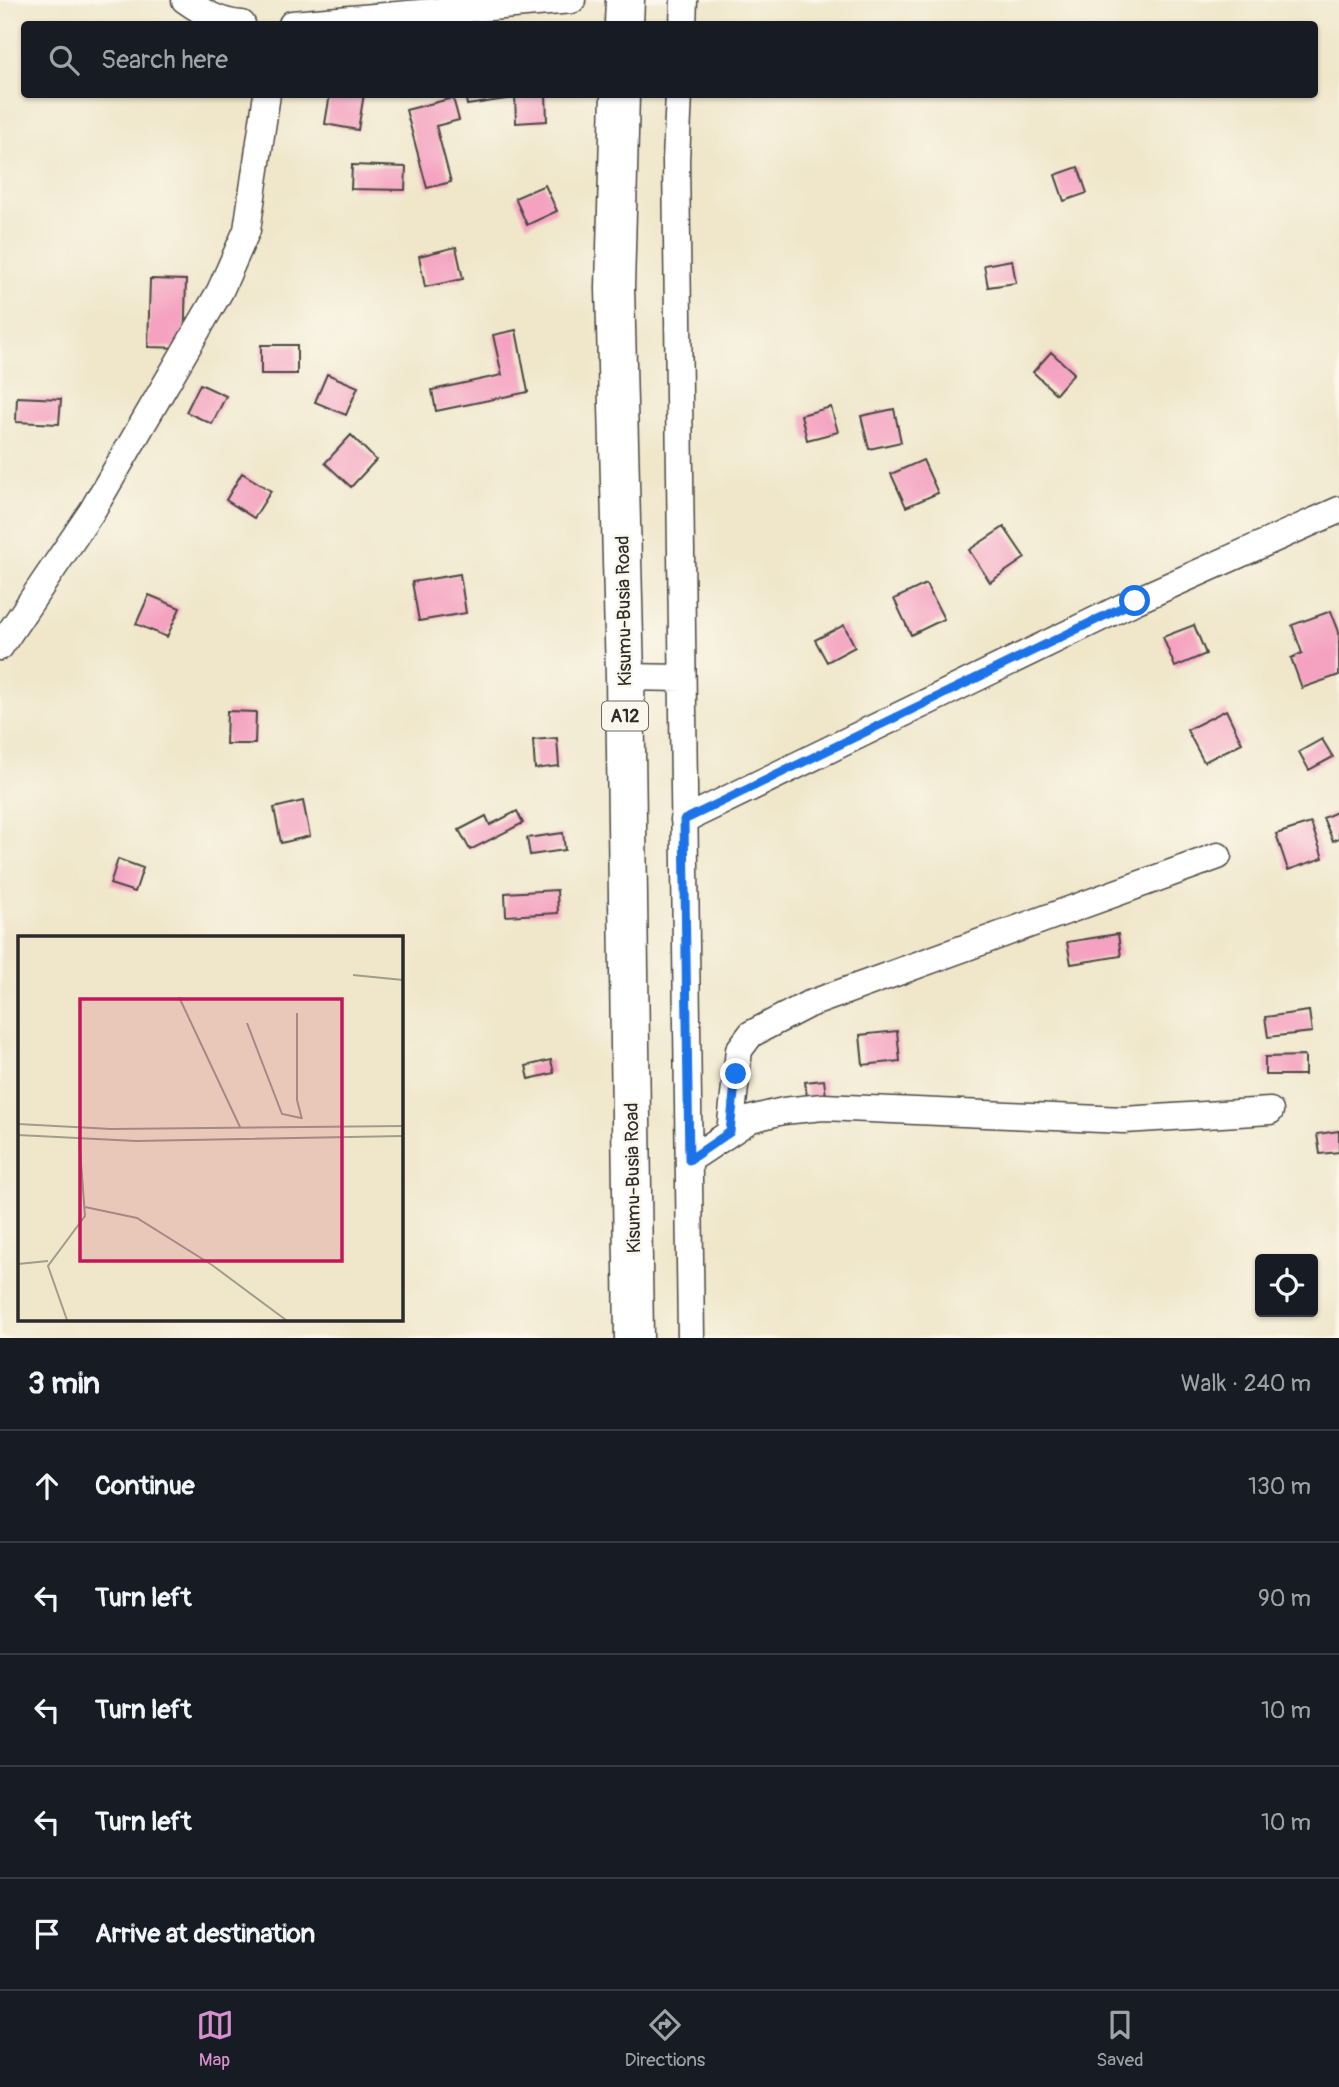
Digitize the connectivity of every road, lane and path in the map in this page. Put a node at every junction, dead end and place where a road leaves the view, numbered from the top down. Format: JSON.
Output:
{"nodes":[{"id":1,"x":185,"y":0,"type":"edge"},
{"id":2,"x":572,"y":0,"type":"edge"},
{"id":3,"x":625,"y":0,"type":"edge"},
{"id":4,"x":684,"y":0,"type":"edge"},
{"id":5,"x":224,"y":21,"type":"edge"},
{"id":6,"x":327,"y":21,"type":"edge"},
{"id":7,"x":624,"y":21,"type":"edge"},
{"id":8,"x":683,"y":21,"type":"edge"},
{"id":9,"x":266,"y":98,"type":"edge"},
{"id":10,"x":620,"y":98,"type":"edge"},
{"id":11,"x":679,"y":98,"type":"edge"},
{"id":12,"x":1339,"y":510,"type":"edge"},
{"id":13,"x":0,"y":647,"type":"edge"},
{"id":14,"x":625,"y":677,"type":"junction"},
{"id":15,"x":681,"y":678,"type":"junction"},
{"id":16,"x":684,"y":820,"type":"junction"},
{"id":17,"x":1218,"y":856,"type":"dead end"},
{"id":18,"x":1270,"y":1111,"type":"dead end"},
{"id":19,"x":730,"y":1132,"type":"junction"},
{"id":20,"x":689,"y":1160,"type":"junction"},
{"id":21,"x":634,"y":1338,"type":"edge"},
{"id":22,"x":691,"y":1338,"type":"edge"}],
"edges":[{"from":1,"to":5,"type":"street"},
{"from":2,"to":6,"type":"street"},
{"from":3,"to":7,"type":"highway"},
{"from":4,"to":8,"type":"street"},
{"from":9,"to":13,"type":"street"},
{"from":10,"to":14,"type":"highway","name":"Kisumu-Busia Road","number":"A12"},
{"from":11,"to":15,"type":"street"},
{"from":12,"to":16,"type":"street"},
{"from":14,"to":15,"type":"street"},
{"from":14,"to":21,"type":"highway","name":"Kisumu-Busia Road","number":"A12"},
{"from":15,"to":16,"type":"street"},
{"from":16,"to":20,"type":"street"},
{"from":17,"to":19,"type":"street"},
{"from":18,"to":19,"type":"street"},
{"from":19,"to":20,"type":"street"},
{"from":20,"to":22,"type":"street"}]}
